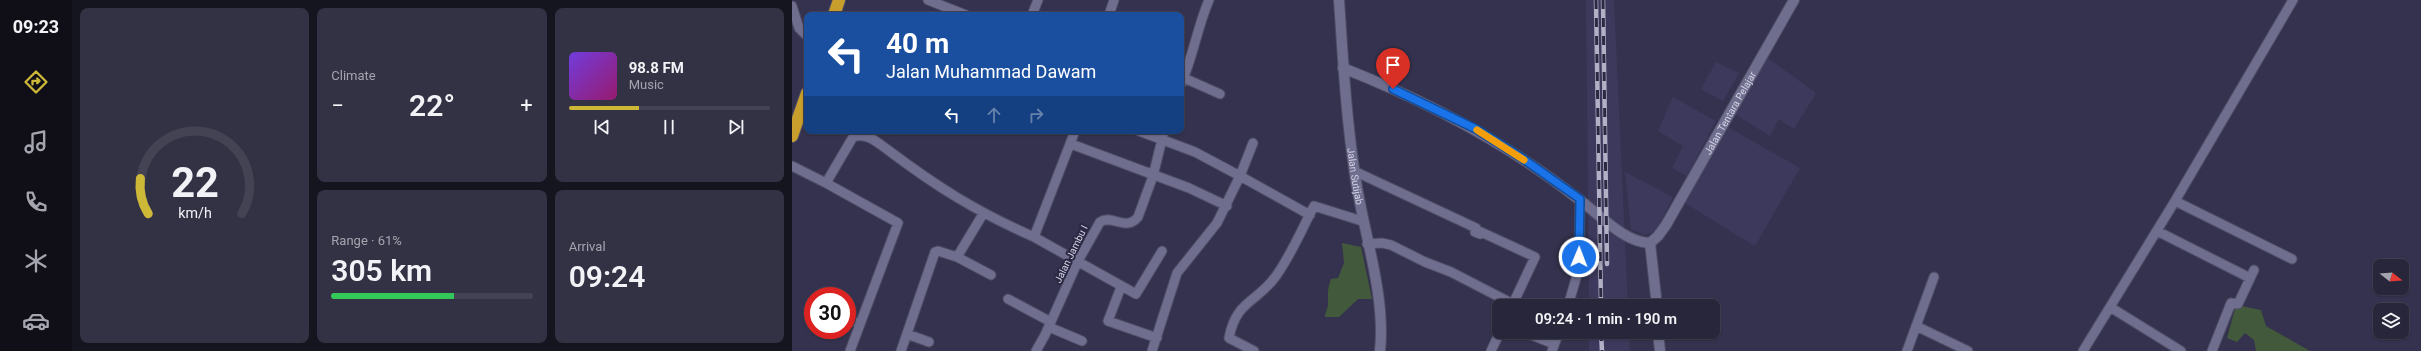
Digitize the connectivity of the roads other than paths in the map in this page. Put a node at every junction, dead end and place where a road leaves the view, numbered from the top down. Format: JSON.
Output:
{"nodes":[{"id":1,"x":840,"y":0,"type":"edge"},
{"id":2,"x":928,"y":0,"type":"edge"},
{"id":3,"x":1038,"y":0,"type":"edge"},
{"id":4,"x":1114,"y":0,"type":"edge"},
{"id":5,"x":1209,"y":0,"type":"edge"},
{"id":6,"x":1338,"y":0,"type":"edge"},
{"id":7,"x":1794,"y":0,"type":"edge"},
{"id":8,"x":2293,"y":0,"type":"edge"},
{"id":9,"x":946,"y":4,"type":"edge"},
{"id":10,"x":792,"y":6,"type":"edge"},
{"id":11,"x":835,"y":12,"type":"edge"},
{"id":12,"x":961,"y":12,"type":"edge"},
{"id":13,"x":1033,"y":12,"type":"edge"},
{"id":14,"x":1110,"y":12,"type":"edge"},
{"id":15,"x":804,"y":33,"type":"edge"},
{"id":16,"x":1343,"y":68,"type":"junction"},
{"id":17,"x":1184,"y":77,"type":"edge"},
{"id":18,"x":1184,"y":82,"type":"edge"},
{"id":19,"x":1220,"y":94,"type":"dead end"},
{"id":20,"x":804,"y":102,"type":"edge"},
{"id":21,"x":1074,"y":134,"type":"edge"},
{"id":22,"x":1147,"y":134,"type":"edge"},
{"id":23,"x":1163,"y":134,"type":"edge"},
{"id":24,"x":792,"y":136,"type":"edge"},
{"id":25,"x":1162,"y":140,"type":"junction"},
{"id":26,"x":1253,"y":143,"type":"dead end"},
{"id":27,"x":1071,"y":144,"type":"junction"},
{"id":28,"x":792,"y":166,"type":"edge"},
{"id":29,"x":1354,"y":171,"type":"junction"},
{"id":30,"x":1153,"y":176,"type":"junction"},
{"id":31,"x":1240,"y":176,"type":"junction"},
{"id":32,"x":826,"y":183,"type":"junction"},
{"id":33,"x":1580,"y":199,"type":"junction"},
{"id":34,"x":2175,"y":201,"type":"junction"},
{"id":35,"x":1226,"y":206,"type":"junction"},
{"id":36,"x":983,"y":214,"type":"junction"},
{"id":37,"x":1310,"y":215,"type":"junction"},
{"id":38,"x":1362,"y":221,"type":"junction"},
{"id":39,"x":2157,"y":231,"type":"junction"},
{"id":40,"x":1034,"y":237,"type":"junction"},
{"id":41,"x":1650,"y":243,"type":"junction"},
{"id":42,"x":1367,"y":244,"type":"junction"},
{"id":43,"x":1162,"y":251,"type":"dead end"},
{"id":44,"x":957,"y":258,"type":"junction"},
{"id":45,"x":2292,"y":259,"type":"dead end"},
{"id":46,"x":1078,"y":261,"type":"junction"},
{"id":47,"x":991,"y":275,"type":"dead end"},
{"id":48,"x":1934,"y":277,"type":"dead end"},
{"id":49,"x":1121,"y":287,"type":"junction"},
{"id":50,"x":1008,"y":299,"type":"dead end"},
{"id":51,"x":1502,"y":299,"type":"edge"},
{"id":52,"x":1516,"y":299,"type":"edge"},
{"id":53,"x":1570,"y":299,"type":"edge"},
{"id":54,"x":1656,"y":299,"type":"edge"},
{"id":55,"x":2110,"y":307,"type":"junction"},
{"id":56,"x":856,"y":322,"type":"edge"},
{"id":57,"x":860,"y":324,"type":"junction"},
{"id":58,"x":1050,"y":324,"type":"junction"},
{"id":59,"x":1916,"y":326,"type":"junction"},
{"id":60,"x":907,"y":334,"type":"junction"},
{"id":61,"x":1157,"y":338,"type":"junction"},
{"id":62,"x":1497,"y":339,"type":"edge"},
{"id":63,"x":1537,"y":339,"type":"edge"},
{"id":64,"x":1659,"y":339,"type":"edge"},
{"id":65,"x":1082,"y":341,"type":"dead end"},
{"id":66,"x":929,"y":342,"type":"dead end"},
{"id":67,"x":1553,"y":348,"type":"edge"},
{"id":68,"x":850,"y":351,"type":"edge"},
{"id":69,"x":901,"y":351,"type":"edge"},
{"id":70,"x":1036,"y":351,"type":"edge"},
{"id":71,"x":1152,"y":351,"type":"edge"},
{"id":72,"x":1254,"y":351,"type":"edge"},
{"id":73,"x":1380,"y":351,"type":"edge"},
{"id":74,"x":1491,"y":351,"type":"edge"},
{"id":75,"x":1660,"y":351,"type":"edge"},
{"id":76,"x":1907,"y":351,"type":"edge"},
{"id":77,"x":1968,"y":351,"type":"edge"},
{"id":78,"x":2083,"y":351,"type":"edge"},
{"id":79,"x":2181,"y":351,"type":"edge"},
{"id":80,"x":2212,"y":351,"type":"edge"}],
"edges":[{"from":1,"to":11,"type":"highway"},
{"from":2,"to":9,"type":"street"},
{"from":3,"to":13,"type":"street"},
{"from":4,"to":14,"type":"street"},
{"from":5,"to":17,"type":"street"},
{"from":6,"to":16,"type":"main road","name":"Jalan Sutijab"},
{"from":7,"to":41,"type":"main road","name":"Jalan Tentara Pelajar"},
{"from":8,"to":34,"type":"street"},
{"from":9,"to":12,"type":"street"},
{"from":10,"to":15,"type":"street"},
{"from":16,"to":29,"type":"main road","name":"Jalan Sutijab"},
{"from":16,"to":33,"type":"main road"},
{"from":18,"to":19,"type":"street"},
{"from":20,"to":24,"type":"highway"},
{"from":21,"to":27,"type":"street"},
{"from":22,"to":25,"type":"street"},
{"from":23,"to":25,"type":"street","name":"Jalan Jambu I"},
{"from":25,"to":30,"type":"street","name":"Jalan Jambu I"},
{"from":25,"to":31,"type":"street"},
{"from":26,"to":31,"type":"street"},
{"from":27,"to":30,"type":"street"},
{"from":27,"to":40,"type":"street"},
{"from":28,"to":32,"type":"street"},
{"from":29,"to":38,"type":"main road","name":"Jalan Sutijab"},
{"from":29,"to":52,"type":"street"},
{"from":30,"to":35,"type":"street"},
{"from":30,"to":46,"type":"street","name":"Jalan Jambu I"},
{"from":31,"to":35,"type":"street"},
{"from":31,"to":37,"type":"street"},
{"from":32,"to":36,"type":"street"},
{"from":32,"to":57,"type":"street"},
{"from":33,"to":41,"type":"main road"},
{"from":33,"to":53,"type":"street"},
{"from":34,"to":39,"type":"street"},
{"from":34,"to":45,"type":"street"},
{"from":35,"to":61,"type":"street"},
{"from":36,"to":40,"type":"street"},
{"from":36,"to":44,"type":"street"},
{"from":37,"to":38,"type":"street"},
{"from":37,"to":72,"type":"street"},
{"from":38,"to":42,"type":"main road","name":"Jalan Sutijab"},
{"from":39,"to":55,"type":"street"},
{"from":39,"to":80,"type":"street"},
{"from":40,"to":46,"type":"street"},
{"from":41,"to":54,"type":"main road"},
{"from":42,"to":51,"type":"street"},
{"from":42,"to":73,"type":"main road","name":"Jalan Sutijab"},
{"from":43,"to":49,"type":"street"},
{"from":44,"to":47,"type":"street"},
{"from":44,"to":60,"type":"street"},
{"from":46,"to":49,"type":"street"},
{"from":46,"to":58,"type":"street","name":"Jalan Jambu I"},
{"from":48,"to":59,"type":"street"},
{"from":49,"to":61,"type":"street"},
{"from":50,"to":58,"type":"street"},
{"from":55,"to":78,"type":"street"},
{"from":55,"to":79,"type":"street"},
{"from":56,"to":57,"type":"street"},
{"from":57,"to":68,"type":"street"},
{"from":58,"to":65,"type":"street"},
{"from":58,"to":70,"type":"street","name":"Jalan Jambu I"},
{"from":59,"to":76,"type":"street"},
{"from":59,"to":77,"type":"street"},
{"from":60,"to":66,"type":"street"},
{"from":60,"to":69,"type":"street"},
{"from":61,"to":71,"type":"street"},
{"from":62,"to":74,"type":"street"},
{"from":63,"to":67,"type":"street"},
{"from":64,"to":75,"type":"main road"}]}
